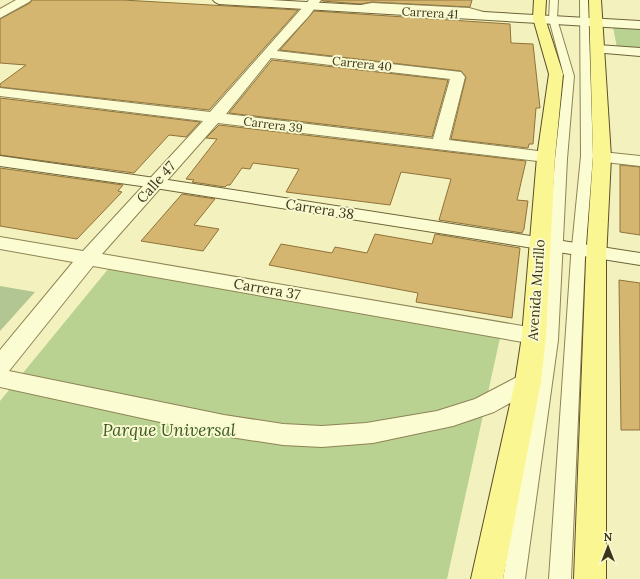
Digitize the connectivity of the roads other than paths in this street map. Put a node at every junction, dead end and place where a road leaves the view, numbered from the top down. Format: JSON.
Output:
{"nodes":[{"id":1,"x":25,"y":0,"type":"edge"},
{"id":2,"x":219,"y":0,"type":"edge"},
{"id":3,"x":540,"y":0,"type":"edge"},
{"id":4,"x":554,"y":0,"type":"edge"},
{"id":5,"x":584,"y":0,"type":"edge"},
{"id":6,"x":595,"y":0,"type":"edge"},
{"id":7,"x":313,"y":3,"type":"edge"},
{"id":8,"x":0,"y":14,"type":"edge"},
{"id":9,"x":546,"y":19,"type":"junction"},
{"id":10,"x":590,"y":21,"type":"junction"},
{"id":11,"x":640,"y":25,"type":"edge"},
{"id":12,"x":598,"y":49,"type":"junction"},
{"id":13,"x":640,"y":52,"type":"edge"},
{"id":14,"x":268,"y":54,"type":"junction"},
{"id":15,"x":0,"y":92,"type":"edge"},
{"id":16,"x":214,"y":118,"type":"junction"},
{"id":17,"x":440,"y":144,"type":"junction"},
{"id":18,"x":546,"y":157,"type":"junction"},
{"id":19,"x":602,"y":157,"type":"junction"},
{"id":20,"x":640,"y":161,"type":"edge"},
{"id":21,"x":0,"y":162,"type":"edge"},
{"id":22,"x":155,"y":183,"type":"junction"},
{"id":23,"x":0,"y":243,"type":"edge"},
{"id":24,"x":548,"y":245,"type":"junction"},
{"id":25,"x":587,"y":251,"type":"junction"},
{"id":26,"x":88,"y":258,"type":"junction"},
{"id":27,"x":640,"y":259,"type":"edge"},
{"id":28,"x":534,"y":336,"type":"junction"},
{"id":29,"x":0,"y":366,"type":"edge"},
{"id":30,"x":0,"y":378,"type":"edge"},
{"id":31,"x":528,"y":382,"type":"junction"},
{"id":32,"x":487,"y":579,"type":"edge"},
{"id":33,"x":514,"y":579,"type":"edge"},
{"id":34,"x":560,"y":579,"type":"edge"},
{"id":35,"x":590,"y":579,"type":"edge"}],
"edges":[{"from":1,"to":8,"type":"street"},
{"from":2,"to":7,"type":"street","name":"Carrera 41"},
{"from":3,"to":9,"type":"main road","name":"Avenida Murillo"},
{"from":4,"to":9,"type":"lane"},
{"from":5,"to":10,"type":"lane"},
{"from":6,"to":10,"type":"main road"},
{"from":7,"to":9,"type":"street","name":"Carrera 41"},
{"from":7,"to":14,"type":"street","name":"Calle 47"},
{"from":9,"to":10,"type":"street","name":"Carrera 41"},
{"from":9,"to":18,"type":"main road","name":"Avenida Murillo"},
{"from":9,"to":24,"type":"lane"},
{"from":10,"to":11,"type":"street","name":"Carrera 41"},
{"from":10,"to":12,"type":"main road"},
{"from":10,"to":25,"type":"lane"},
{"from":12,"to":13,"type":"street"},
{"from":12,"to":19,"type":"main road"},
{"from":14,"to":16,"type":"street","name":"Calle 47"},
{"from":14,"to":17,"type":"street","name":"Carrera 40"},
{"from":15,"to":16,"type":"street","name":"Carrera 39"},
{"from":16,"to":17,"type":"street","name":"Carrera 39"},
{"from":16,"to":22,"type":"street","name":"Calle 47"},
{"from":17,"to":18,"type":"street","name":"Carrera 39"},
{"from":18,"to":24,"type":"main road","name":"Avenida Murillo"},
{"from":19,"to":20,"type":"street"},
{"from":19,"to":25,"type":"main road"},
{"from":21,"to":22,"type":"street","name":"Carrera 38"},
{"from":22,"to":24,"type":"street","name":"Carrera 38"},
{"from":22,"to":26,"type":"street","name":"Calle 47"},
{"from":23,"to":26,"type":"street","name":"Carrera 37"},
{"from":24,"to":25,"type":"street","name":"Carrera 38"},
{"from":24,"to":28,"type":"main road","name":"Avenida Murillo"},
{"from":24,"to":33,"type":"lane"},
{"from":25,"to":27,"type":"street","name":"Carrera 38"},
{"from":25,"to":34,"type":"lane"},
{"from":25,"to":35,"type":"main road"},
{"from":26,"to":28,"type":"street","name":"Carrera 37"},
{"from":26,"to":29,"type":"street","name":"Calle 47"},
{"from":28,"to":31,"type":"main road","name":"Avenida Murillo"},
{"from":30,"to":31,"type":"street"},
{"from":31,"to":32,"type":"main road","name":"Avenida Murillo"}]}
